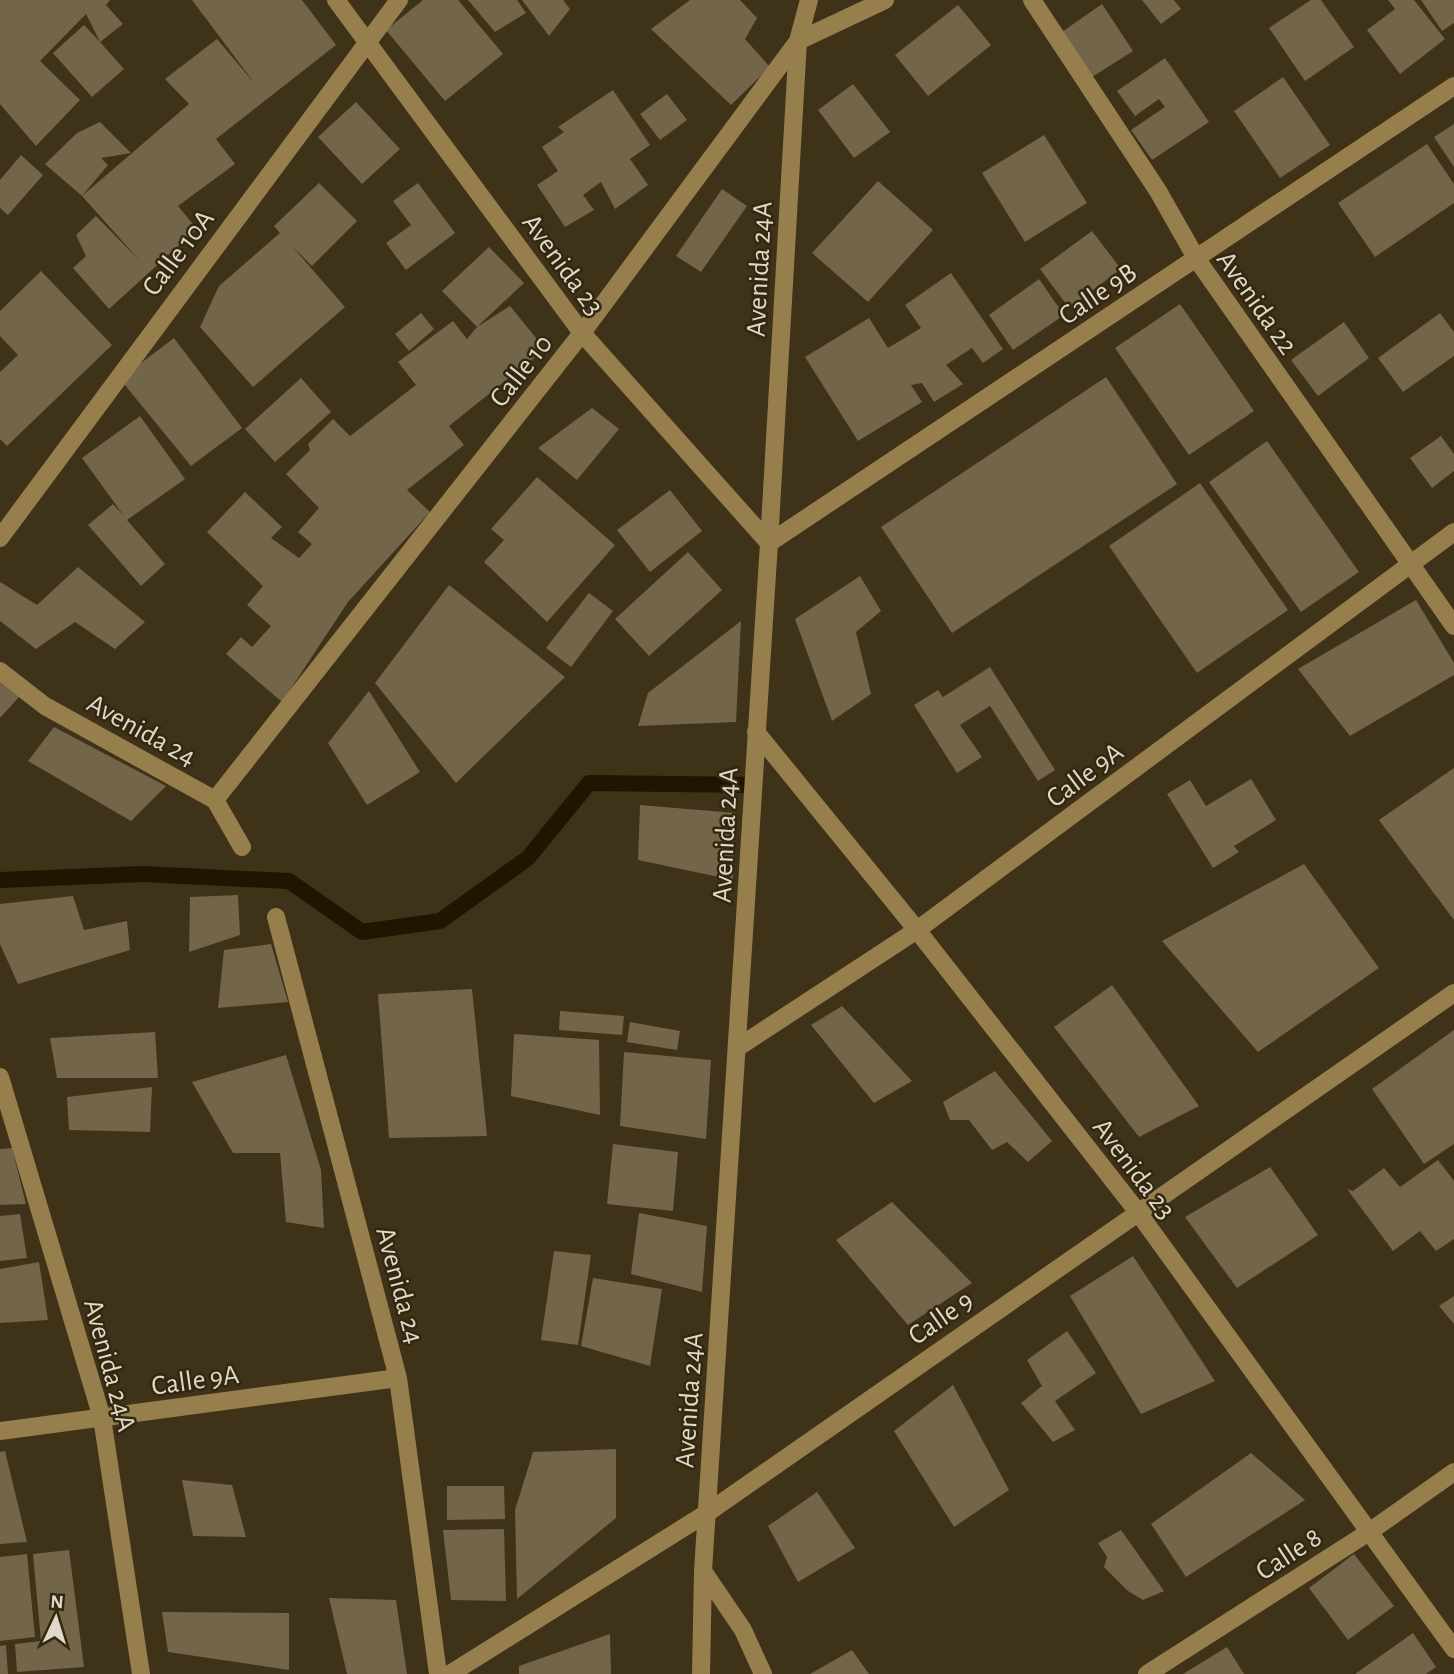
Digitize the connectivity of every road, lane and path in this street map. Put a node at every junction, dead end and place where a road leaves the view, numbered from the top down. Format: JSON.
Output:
{"nodes":[{"id":1,"x":336,"y":0,"type":"edge"},
{"id":2,"x":398,"y":0,"type":"edge"},
{"id":3,"x":809,"y":0,"type":"edge"},
{"id":4,"x":885,"y":0,"type":"edge"},
{"id":5,"x":1032,"y":0,"type":"edge"},
{"id":6,"x":368,"y":41,"type":"junction"},
{"id":7,"x":798,"y":41,"type":"junction"},
{"id":8,"x":1454,"y":86,"type":"edge"},
{"id":9,"x":1196,"y":258,"type":"junction"},
{"id":10,"x":582,"y":333,"type":"junction"},
{"id":11,"x":1454,"y":532,"type":"edge"},
{"id":12,"x":0,"y":538,"type":"edge"},
{"id":13,"x":769,"y":543,"type":"junction"},
{"id":14,"x":1410,"y":565,"type":"junction"},
{"id":15,"x":1454,"y":626,"type":"edge"},
{"id":16,"x":0,"y":671,"type":"edge"},
{"id":17,"x":756,"y":732,"type":"junction"},
{"id":18,"x":215,"y":800,"type":"junction"},
{"id":19,"x":242,"y":847,"type":"dead end"},
{"id":20,"x":276,"y":918,"type":"dead end"},
{"id":21,"x":917,"y":930,"type":"junction"},
{"id":22,"x":1454,"y":993,"type":"edge"},
{"id":23,"x":737,"y":1048,"type":"junction"},
{"id":24,"x":0,"y":1077,"type":"edge"},
{"id":25,"x":1137,"y":1211,"type":"junction"},
{"id":26,"x":398,"y":1378,"type":"junction"},
{"id":27,"x":102,"y":1418,"type":"junction"},
{"id":28,"x":0,"y":1430,"type":"edge"},
{"id":29,"x":1454,"y":1472,"type":"edge"},
{"id":30,"x":707,"y":1513,"type":"junction"},
{"id":31,"x":1369,"y":1532,"type":"junction"},
{"id":32,"x":702,"y":1571,"type":"junction"},
{"id":33,"x":1454,"y":1649,"type":"edge"},
{"id":34,"x":141,"y":1674,"type":"edge"},
{"id":35,"x":438,"y":1674,"type":"edge"},
{"id":36,"x":450,"y":1674,"type":"edge"},
{"id":37,"x":701,"y":1674,"type":"edge"},
{"id":38,"x":763,"y":1674,"type":"edge"},
{"id":39,"x":1147,"y":1674,"type":"edge"}],
"edges":[{"from":1,"to":6,"type":"street","name":"Avenida 23"},
{"from":2,"to":6,"type":"street","name":"Calle 10A"},
{"from":3,"to":7,"type":"street","name":"Avenida 24A"},
{"from":4,"to":7,"type":"street","name":"Calle 10"},
{"from":5,"to":9,"type":"street","name":"Avenida 22"},
{"from":6,"to":10,"type":"street","name":"Avenida 23"},
{"from":6,"to":12,"type":"street","name":"Calle 10A"},
{"from":7,"to":10,"type":"street","name":"Calle 10"},
{"from":7,"to":13,"type":"street","name":"Avenida 24A"},
{"from":8,"to":9,"type":"street","name":"Calle 9B"},
{"from":9,"to":13,"type":"street","name":"Calle 9B"},
{"from":9,"to":14,"type":"street","name":"Avenida 22"},
{"from":10,"to":13,"type":"street","name":"Avenida 23"},
{"from":10,"to":18,"type":"street","name":"Calle 10"},
{"from":11,"to":14,"type":"street","name":"Calle 9A"},
{"from":13,"to":17,"type":"street","name":"Avenida 24A"},
{"from":14,"to":15,"type":"street","name":"Avenida 22"},
{"from":14,"to":21,"type":"street","name":"Calle 9A"},
{"from":16,"to":18,"type":"street","name":"Avenida 24"},
{"from":17,"to":21,"type":"street","name":"Avenida 23"},
{"from":17,"to":23,"type":"street","name":"Avenida 24A"},
{"from":18,"to":19,"type":"street","name":"Avenida 24"},
{"from":20,"to":26,"type":"street","name":"Avenida 24"},
{"from":21,"to":23,"type":"street","name":"Calle 9A"},
{"from":21,"to":25,"type":"street","name":"Avenida 23"},
{"from":22,"to":25,"type":"street","name":"Calle 9"},
{"from":23,"to":30,"type":"street","name":"Avenida 24A"},
{"from":24,"to":27,"type":"street","name":"Avenida 24A"},
{"from":25,"to":30,"type":"street","name":"Calle 9"},
{"from":25,"to":31,"type":"street","name":"Avenida 23"},
{"from":26,"to":27,"type":"street","name":"Calle 9A"},
{"from":26,"to":35,"type":"street","name":"Avenida 24"},
{"from":27,"to":28,"type":"street","name":"Calle 9A"},
{"from":27,"to":34,"type":"street","name":"Avenida 24A"},
{"from":29,"to":31,"type":"street","name":"Calle 8"},
{"from":30,"to":32,"type":"street","name":"Avenida 24A"},
{"from":30,"to":36,"type":"street","name":"Calle 9"},
{"from":31,"to":33,"type":"street","name":"Avenida 23"},
{"from":31,"to":39,"type":"street","name":"Calle 8"},
{"from":32,"to":37,"type":"street","name":"Avenida 24A"},
{"from":32,"to":38,"type":"street"}]}
